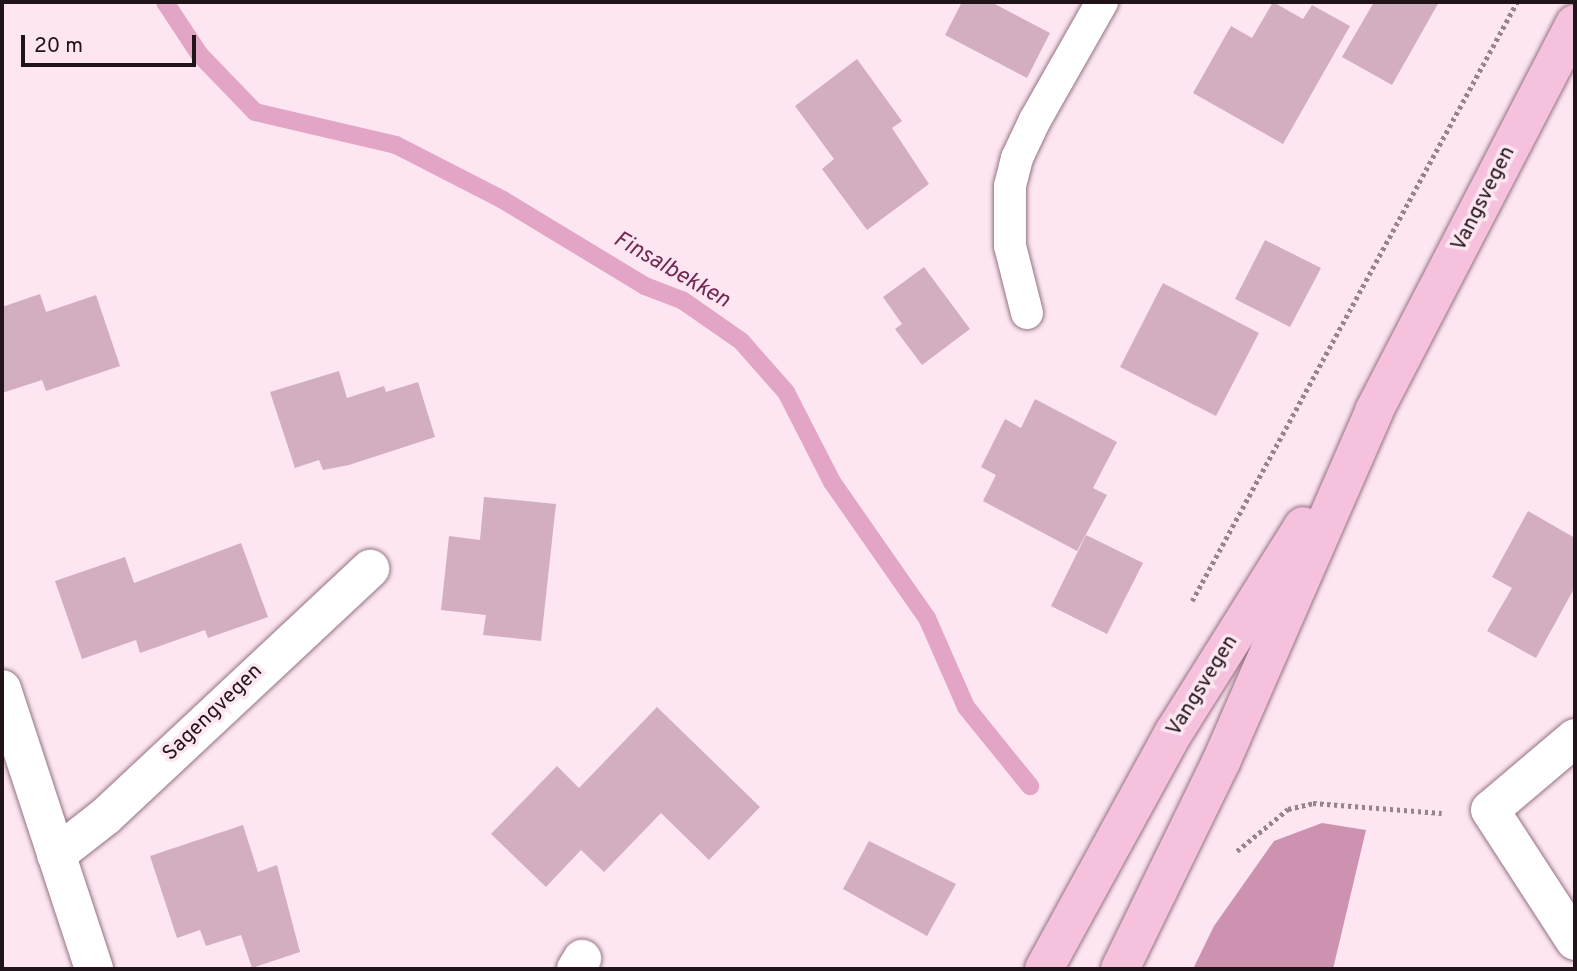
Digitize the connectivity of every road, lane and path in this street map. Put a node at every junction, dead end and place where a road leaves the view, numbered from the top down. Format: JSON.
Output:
{"nodes":[{"id":1,"x":1102,"y":2,"type":"edge"},
{"id":2,"x":1517,"y":2,"type":"edge"},
{"id":3,"x":1575,"y":24,"type":"edge"},
{"id":4,"x":1027,"y":313,"type":"dead end"},
{"id":5,"x":1374,"y":411,"type":"junction"},
{"id":6,"x":370,"y":569,"type":"dead end"},
{"id":7,"x":1188,"y":609,"type":"dead end"},
{"id":8,"x":2,"y":689,"type":"edge"},
{"id":9,"x":1575,"y":738,"type":"edge"},
{"id":10,"x":16,"y":778,"type":"edge"},
{"id":11,"x":1490,"y":810,"type":"junction"},
{"id":12,"x":56,"y":855,"type":"junction"},
{"id":13,"x":1233,"y":855,"type":"dead end"},
{"id":14,"x":1575,"y":941,"type":"edge"},
{"id":15,"x":94,"y":969,"type":"edge"},
{"id":16,"x":1044,"y":969,"type":"edge"},
{"id":17,"x":1120,"y":969,"type":"edge"}],
"edges":[{"from":1,"to":4,"type":"lane"},
{"from":2,"to":7,"type":"path"},
{"from":3,"to":5,"type":"highway","name":"Vangsvegen"},
{"from":5,"to":16,"type":"highway","name":"Vangsvegen"},
{"from":5,"to":17,"type":"highway","name":"Vangsvegen"},
{"from":6,"to":12,"type":"street","name":"Sagengvegen"},
{"from":8,"to":10,"type":"street"},
{"from":9,"to":11,"type":"street"},
{"from":10,"to":12,"type":"street"},
{"from":11,"to":13,"type":"path"},
{"from":11,"to":14,"type":"street"},
{"from":12,"to":15,"type":"street"}]}
